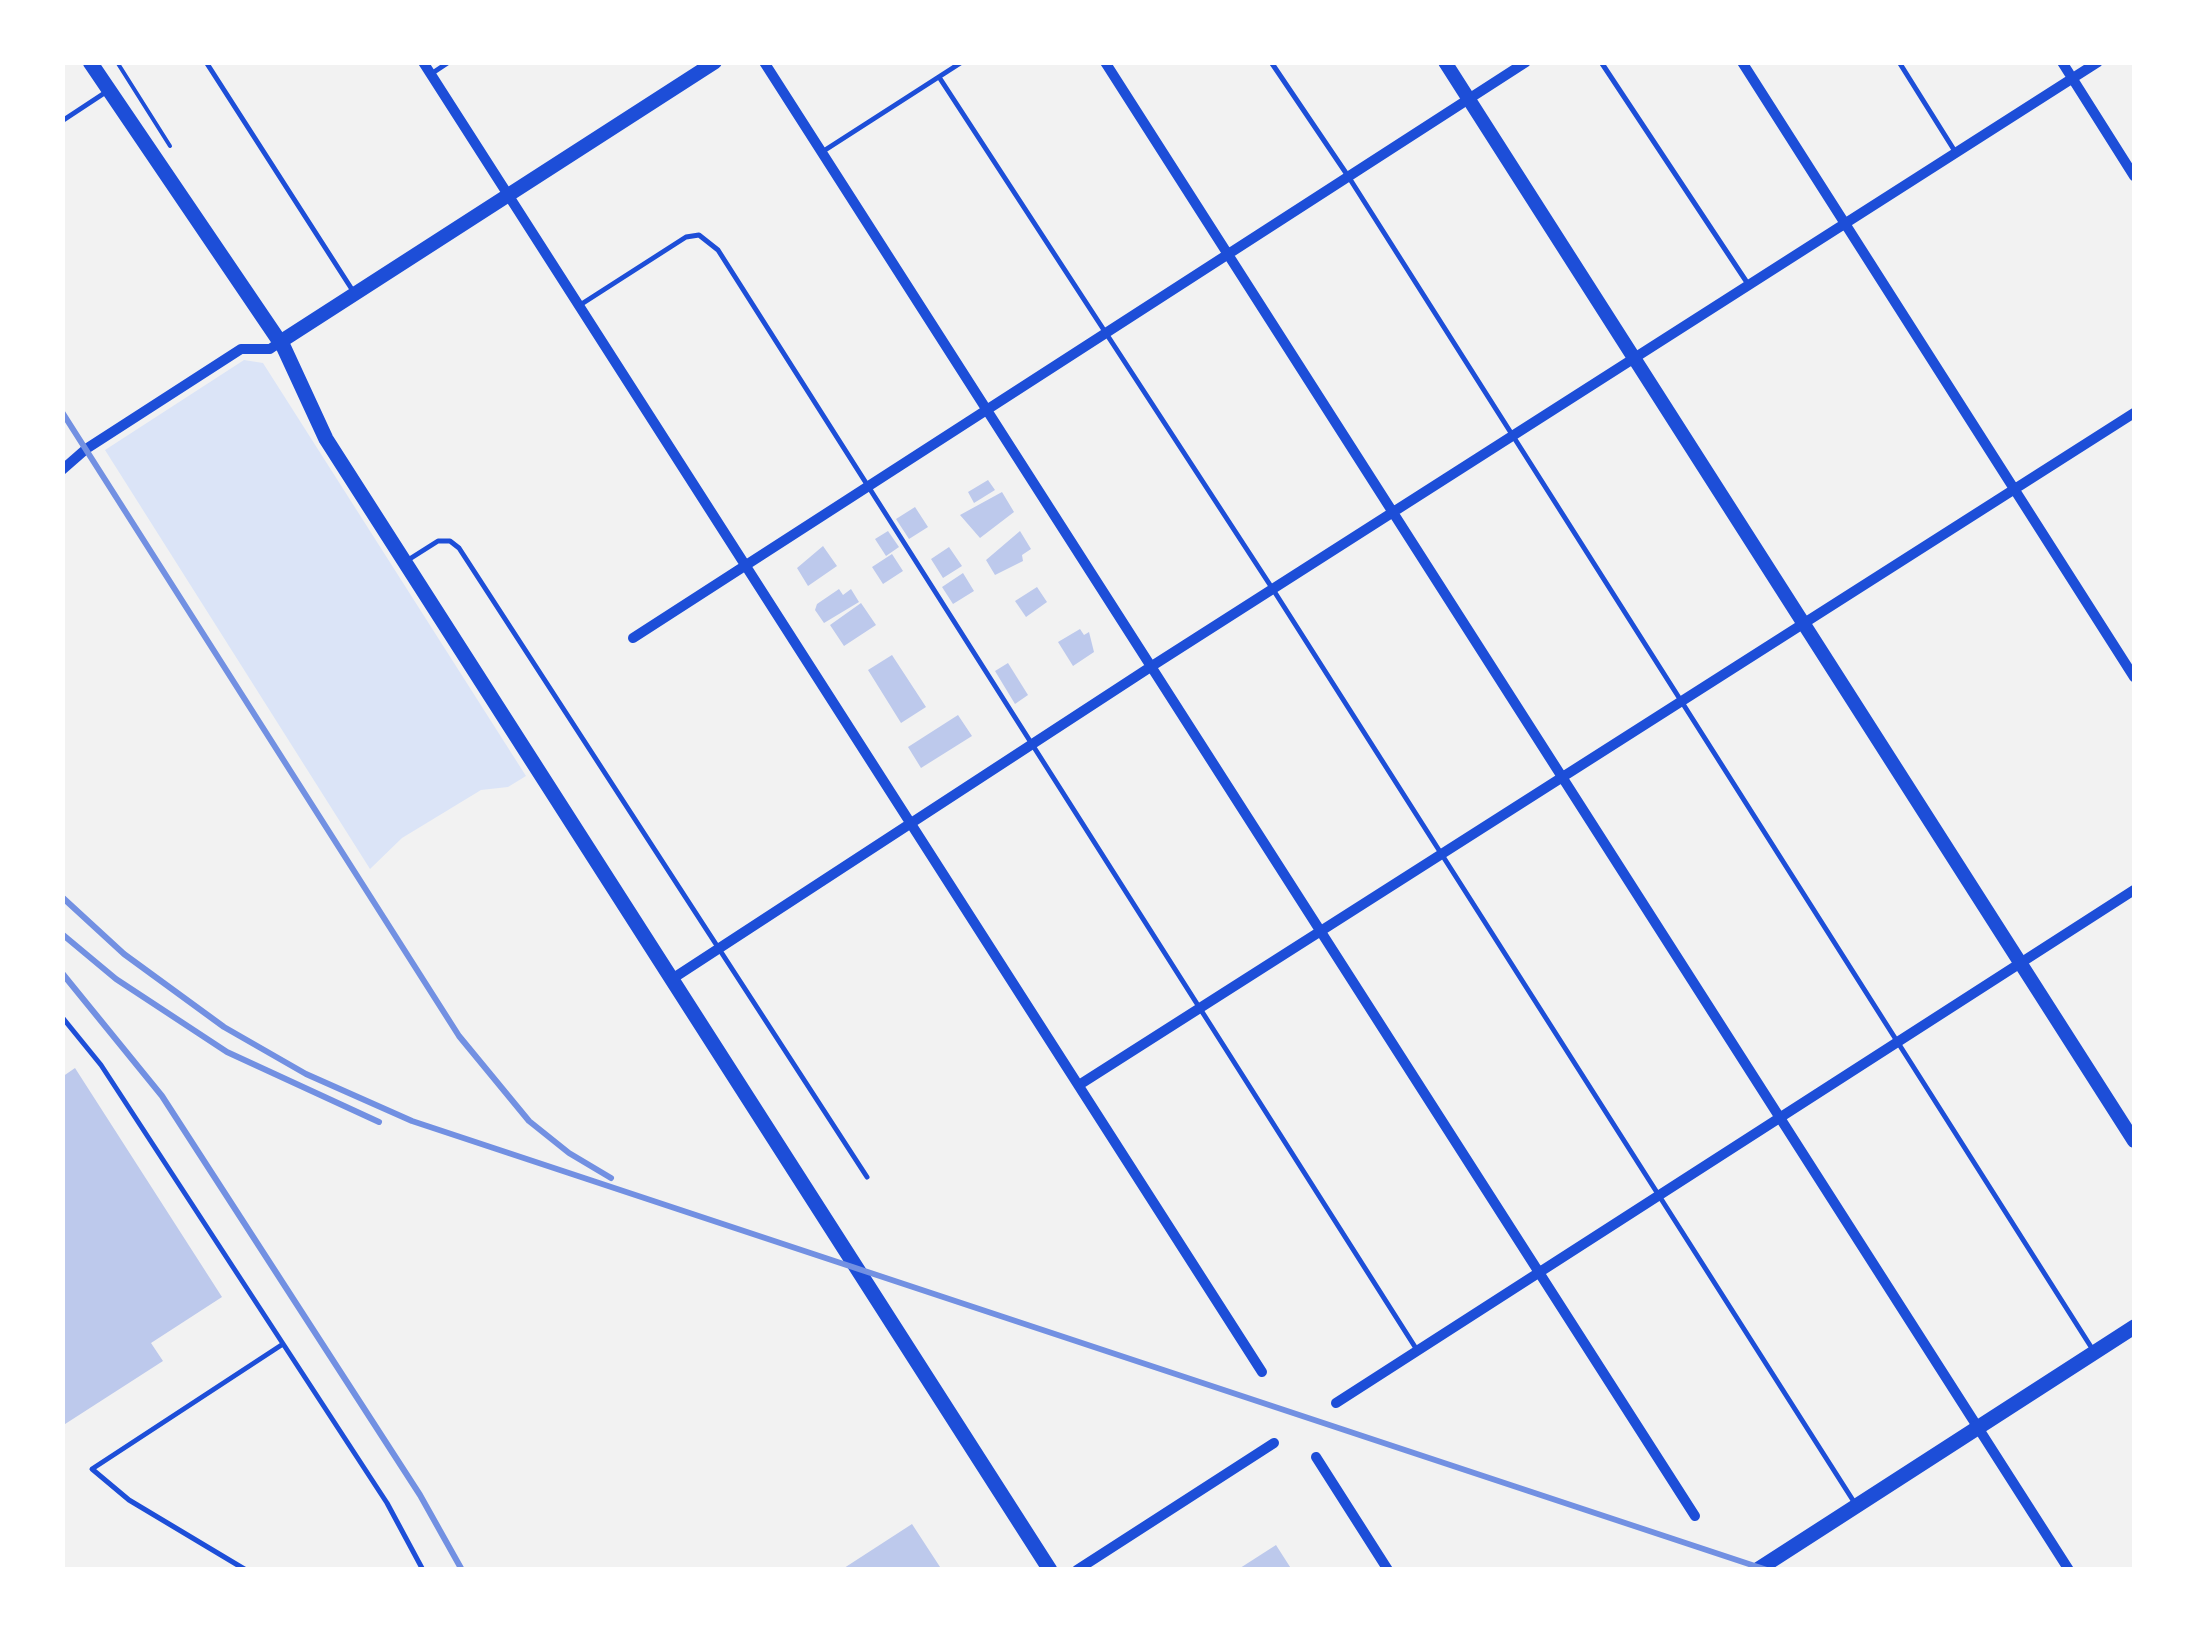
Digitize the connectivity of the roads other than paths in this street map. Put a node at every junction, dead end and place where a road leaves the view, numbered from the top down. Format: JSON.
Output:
{"nodes":[{"id":1,"x":90,"y":62,"type":"edge"},
{"id":2,"x":206,"y":62,"type":"edge"},
{"id":3,"x":422,"y":62,"type":"edge"},
{"id":4,"x":449,"y":62,"type":"edge"},
{"id":5,"x":715,"y":62,"type":"edge"},
{"id":6,"x":764,"y":62,"type":"edge"},
{"id":7,"x":962,"y":62,"type":"edge"},
{"id":8,"x":1105,"y":62,"type":"edge"},
{"id":9,"x":1271,"y":62,"type":"edge"},
{"id":10,"x":1445,"y":62,"type":"edge"},
{"id":11,"x":1526,"y":62,"type":"edge"},
{"id":12,"x":1601,"y":62,"type":"edge"},
{"id":13,"x":1742,"y":62,"type":"edge"},
{"id":14,"x":1899,"y":62,"type":"edge"},
{"id":15,"x":2062,"y":62,"type":"edge"},
{"id":16,"x":2098,"y":62,"type":"edge"},
{"id":17,"x":430,"y":75,"type":"junction"},
{"id":18,"x":939,"y":77,"type":"junction"},
{"id":19,"x":2073,"y":79,"type":"junction"},
{"id":20,"x":109,"y":90,"type":"junction"},
{"id":21,"x":1468,"y":99,"type":"junction"},
{"id":22,"x":62,"y":121,"type":"edge"},
{"id":23,"x":822,"y":152,"type":"junction"},
{"id":24,"x":1956,"y":153,"type":"junction"},
{"id":25,"x":1348,"y":176,"type":"junction"},
{"id":26,"x":2134,"y":176,"type":"edge"},
{"id":27,"x":509,"y":195,"type":"junction"},
{"id":28,"x":1844,"y":223,"type":"junction"},
{"id":29,"x":1228,"y":253,"type":"junction"},
{"id":30,"x":1748,"y":284,"type":"junction"},
{"id":31,"x":355,"y":294,"type":"junction"},
{"id":32,"x":580,"y":305,"type":"junction"},
{"id":33,"x":1107,"y":334,"type":"junction"},
{"id":34,"x":280,"y":342,"type":"junction"},
{"id":35,"x":1633,"y":358,"type":"junction"},
{"id":36,"x":988,"y":411,"type":"junction"},
{"id":37,"x":2134,"y":413,"type":"edge"},
{"id":38,"x":1513,"y":436,"type":"junction"},
{"id":39,"x":62,"y":470,"type":"edge"},
{"id":40,"x":868,"y":489,"type":"junction"},
{"id":41,"x":2015,"y":490,"type":"junction"},
{"id":42,"x":1394,"y":512,"type":"junction"},
{"id":43,"x":405,"y":562,"type":"junction"},
{"id":44,"x":746,"y":566,"type":"junction"},
{"id":45,"x":1274,"y":591,"type":"junction"},
{"id":46,"x":1804,"y":624,"type":"junction"},
{"id":47,"x":633,"y":638,"type":"dead end"},
{"id":48,"x":1152,"y":666,"type":"junction"},
{"id":49,"x":2134,"y":677,"type":"edge"},
{"id":50,"x":1683,"y":702,"type":"junction"},
{"id":51,"x":1033,"y":745,"type":"junction"},
{"id":52,"x":1564,"y":779,"type":"junction"},
{"id":53,"x":911,"y":824,"type":"junction"},
{"id":54,"x":1442,"y":856,"type":"junction"},
{"id":55,"x":2134,"y":890,"type":"edge"},
{"id":56,"x":1322,"y":932,"type":"junction"},
{"id":57,"x":720,"y":948,"type":"junction"},
{"id":58,"x":2021,"y":962,"type":"junction"},
{"id":59,"x":672,"y":979,"type":"junction"},
{"id":60,"x":1201,"y":1008,"type":"junction"},
{"id":61,"x":62,"y":1017,"type":"edge"},
{"id":62,"x":1896,"y":1043,"type":"junction"},
{"id":63,"x":1079,"y":1086,"type":"junction"},
{"id":64,"x":1780,"y":1118,"type":"junction"},
{"id":65,"x":2134,"y":1141,"type":"edge"},
{"id":66,"x":867,"y":1177,"type":"dead end"},
{"id":67,"x":1659,"y":1196,"type":"junction"},
{"id":68,"x":1539,"y":1273,"type":"junction"},
{"id":69,"x":2134,"y":1328,"type":"edge"},
{"id":70,"x":283,"y":1344,"type":"junction"},
{"id":71,"x":1417,"y":1351,"type":"junction"},
{"id":72,"x":2095,"y":1353,"type":"junction"},
{"id":73,"x":1262,"y":1372,"type":"dead end"},
{"id":74,"x":1336,"y":1403,"type":"dead end"},
{"id":75,"x":1978,"y":1428,"type":"junction"},
{"id":76,"x":1274,"y":1443,"type":"dead end"},
{"id":77,"x":1316,"y":1456,"type":"dead end"},
{"id":78,"x":1856,"y":1506,"type":"junction"},
{"id":79,"x":1695,"y":1516,"type":"dead end"},
{"id":80,"x":246,"y":1570,"type":"edge"},
{"id":81,"x":423,"y":1570,"type":"edge"},
{"id":82,"x":1050,"y":1570,"type":"edge"},
{"id":83,"x":1077,"y":1570,"type":"edge"},
{"id":84,"x":1388,"y":1570,"type":"edge"},
{"id":85,"x":1757,"y":1570,"type":"edge"},
{"id":86,"x":2069,"y":1570,"type":"edge"}],
"edges":[{"from":1,"to":20,"type":"main road"},
{"from":2,"to":31,"type":"lane"},
{"from":3,"to":17,"type":"street"},
{"from":4,"to":17,"type":"lane"},
{"from":5,"to":27,"type":"street"},
{"from":6,"to":23,"type":"street"},
{"from":7,"to":18,"type":"lane"},
{"from":8,"to":29,"type":"street"},
{"from":9,"to":25,"type":"lane"},
{"from":10,"to":21,"type":"street"},
{"from":11,"to":21,"type":"street"},
{"from":12,"to":30,"type":"lane"},
{"from":13,"to":28,"type":"street"},
{"from":14,"to":24,"type":"lane"},
{"from":15,"to":19,"type":"street"},
{"from":16,"to":19,"type":"street"},
{"from":17,"to":27,"type":"street"},
{"from":18,"to":23,"type":"lane"},
{"from":18,"to":33,"type":"lane"},
{"from":19,"to":24,"type":"street"},
{"from":19,"to":26,"type":"street"},
{"from":20,"to":22,"type":"lane"},
{"from":20,"to":34,"type":"main road"},
{"from":21,"to":25,"type":"street"},
{"from":21,"to":35,"type":"street"},
{"from":23,"to":36,"type":"street"},
{"from":24,"to":28,"type":"street"},
{"from":25,"to":29,"type":"street"},
{"from":25,"to":38,"type":"lane"},
{"from":27,"to":31,"type":"street"},
{"from":27,"to":32,"type":"street"},
{"from":28,"to":30,"type":"street"},
{"from":28,"to":41,"type":"street"},
{"from":29,"to":33,"type":"street"},
{"from":29,"to":42,"type":"street"},
{"from":30,"to":35,"type":"street"},
{"from":31,"to":34,"type":"street"},
{"from":32,"to":40,"type":"lane"},
{"from":32,"to":44,"type":"street"},
{"from":33,"to":36,"type":"street"},
{"from":33,"to":45,"type":"lane"},
{"from":34,"to":39,"type":"street"},
{"from":34,"to":43,"type":"main road"},
{"from":35,"to":38,"type":"street"},
{"from":35,"to":46,"type":"street"},
{"from":36,"to":40,"type":"street"},
{"from":36,"to":48,"type":"street"},
{"from":37,"to":41,"type":"street"},
{"from":38,"to":42,"type":"street"},
{"from":38,"to":50,"type":"lane"},
{"from":40,"to":44,"type":"street"},
{"from":40,"to":51,"type":"lane"},
{"from":41,"to":46,"type":"street"},
{"from":41,"to":49,"type":"street"},
{"from":42,"to":45,"type":"street"},
{"from":42,"to":52,"type":"street"},
{"from":43,"to":57,"type":"lane"},
{"from":43,"to":59,"type":"main road"},
{"from":44,"to":47,"type":"street"},
{"from":44,"to":53,"type":"street"},
{"from":45,"to":48,"type":"street"},
{"from":45,"to":54,"type":"lane"},
{"from":46,"to":50,"type":"street"},
{"from":46,"to":58,"type":"street"},
{"from":48,"to":51,"type":"street"},
{"from":48,"to":56,"type":"street"},
{"from":50,"to":52,"type":"street"},
{"from":50,"to":62,"type":"lane"},
{"from":51,"to":53,"type":"street"},
{"from":51,"to":60,"type":"lane"},
{"from":52,"to":54,"type":"street"},
{"from":52,"to":64,"type":"street"},
{"from":53,"to":57,"type":"street"},
{"from":53,"to":63,"type":"street"},
{"from":54,"to":56,"type":"street"},
{"from":54,"to":67,"type":"lane"},
{"from":55,"to":58,"type":"street"},
{"from":56,"to":60,"type":"street"},
{"from":56,"to":68,"type":"street"},
{"from":57,"to":59,"type":"street"},
{"from":57,"to":66,"type":"lane"},
{"from":58,"to":62,"type":"street"},
{"from":58,"to":65,"type":"street"},
{"from":59,"to":82,"type":"main road"},
{"from":60,"to":63,"type":"street"},
{"from":60,"to":71,"type":"lane"},
{"from":61,"to":70,"type":"lane"},
{"from":62,"to":64,"type":"street"},
{"from":62,"to":72,"type":"lane"},
{"from":63,"to":73,"type":"street"},
{"from":64,"to":67,"type":"street"},
{"from":64,"to":75,"type":"street"},
{"from":67,"to":68,"type":"street"},
{"from":67,"to":78,"type":"lane"},
{"from":68,"to":71,"type":"street"},
{"from":68,"to":79,"type":"street"},
{"from":69,"to":72,"type":"main road"},
{"from":70,"to":80,"type":"lane"},
{"from":70,"to":81,"type":"lane"},
{"from":71,"to":74,"type":"street"},
{"from":72,"to":75,"type":"main road"},
{"from":75,"to":78,"type":"main road"},
{"from":75,"to":86,"type":"street"},
{"from":76,"to":83,"type":"street"},
{"from":77,"to":84,"type":"street"},
{"from":78,"to":85,"type":"main road"}]}
